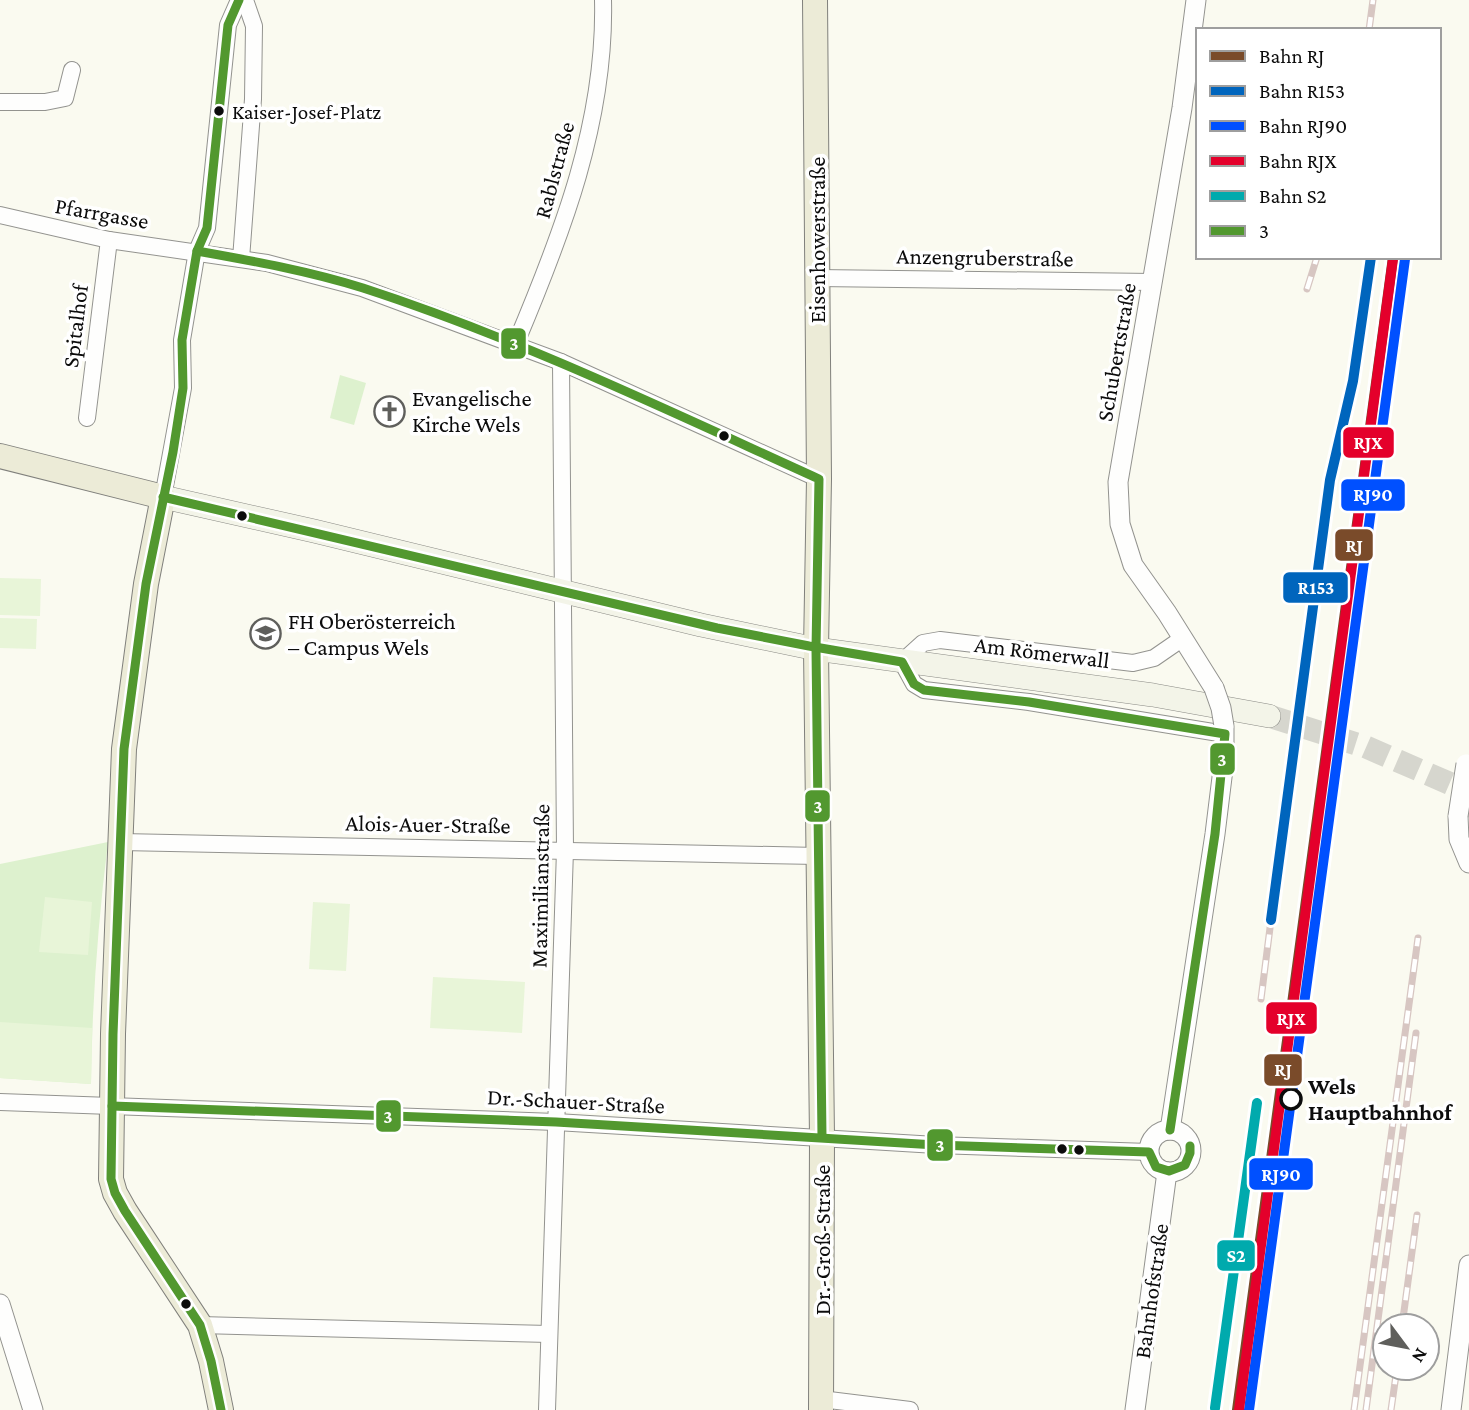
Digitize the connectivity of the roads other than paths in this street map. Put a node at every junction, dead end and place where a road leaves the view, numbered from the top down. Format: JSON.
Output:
{"nodes":[{"id":1,"x":239,"y":0,"type":"edge"},
{"id":2,"x":245,"y":0,"type":"edge"},
{"id":3,"x":603,"y":0,"type":"edge"},
{"id":4,"x":815,"y":0,"type":"edge"},
{"id":5,"x":1196,"y":0,"type":"edge"},
{"id":6,"x":72,"y":70,"type":"dead end"},
{"id":7,"x":0,"y":102,"type":"edge"},
{"id":8,"x":0,"y":215,"type":"edge"},
{"id":9,"x":109,"y":240,"type":"junction"},
{"id":10,"x":197,"y":251,"type":"junction"},
{"id":11,"x":241,"y":258,"type":"junction"},
{"id":12,"x":817,"y":278,"type":"junction"},
{"id":13,"x":1153,"y":282,"type":"junction"},
{"id":14,"x":516,"y":344,"type":"junction"},
{"id":15,"x":561,"y":362,"type":"junction"},
{"id":16,"x":87,"y":418,"type":"dead end"},
{"id":17,"x":0,"y":456,"type":"edge"},
{"id":18,"x":819,"y":480,"type":"junction"},
{"id":19,"x":163,"y":497,"type":"junction"},
{"id":20,"x":564,"y":591,"type":"junction"},
{"id":21,"x":1183,"y":638,"type":"junction"},
{"id":22,"x":816,"y":649,"type":"junction"},
{"id":23,"x":902,"y":662,"type":"junction"},
{"id":24,"x":1269,"y":716,"type":"tunnel mouth"},
{"id":25,"x":1225,"y":730,"type":"junction"},
{"id":26,"x":1468,"y":763,"type":"edge"},
{"id":27,"x":121,"y":842,"type":"junction"},
{"id":28,"x":565,"y":850,"type":"junction"},
{"id":29,"x":818,"y":856,"type":"junction"},
{"id":30,"x":1469,"y":863,"type":"edge"},
{"id":31,"x":0,"y":1102,"type":"edge"},
{"id":32,"x":112,"y":1105,"type":"junction"},
{"id":33,"x":556,"y":1122,"type":"junction"},
{"id":34,"x":1170,"y":1130,"type":"junction"},
{"id":35,"x":822,"y":1137,"type":"junction"},
{"id":36,"x":1149,"y":1152,"type":"junction"},
{"id":37,"x":1167,"y":1172,"type":"junction"},
{"id":38,"x":1469,"y":1265,"type":"edge"},
{"id":39,"x":0,"y":1304,"type":"edge"},
{"id":40,"x":200,"y":1325,"type":"junction"},
{"id":41,"x":549,"y":1334,"type":"junction"},
{"id":42,"x":821,"y":1404,"type":"edge"},
{"id":43,"x":33,"y":1410,"type":"edge"},
{"id":44,"x":221,"y":1410,"type":"edge"},
{"id":45,"x":547,"y":1410,"type":"edge"},
{"id":46,"x":910,"y":1410,"type":"edge"},
{"id":47,"x":1135,"y":1410,"type":"edge"},
{"id":48,"x":1451,"y":1410,"type":"edge"}],
"edges":[{"from":1,"to":10,"type":"street"},
{"from":2,"to":11,"type":"street"},
{"from":3,"to":14,"type":"street","name":"Rablstraße"},
{"from":4,"to":12,"type":"main road","name":"Eisenhowerstraße"},
{"from":5,"to":13,"type":"street","name":"Schubertstraße"},
{"from":6,"to":7,"type":"street"},
{"from":8,"to":9,"type":"street","name":"Pfarrgasse"},
{"from":9,"to":10,"type":"street","name":"Pfarrgasse"},
{"from":9,"to":16,"type":"street","name":"Spitalhof"},
{"from":10,"to":11,"type":"street"},
{"from":10,"to":19,"type":"street"},
{"from":11,"to":14,"type":"street"},
{"from":12,"to":13,"type":"street","name":"Anzengruberstraße"},
{"from":12,"to":18,"type":"main road","name":"Eisenhowerstraße"},
{"from":13,"to":21,"type":"street","name":"Schubertstraße"},
{"from":14,"to":15,"type":"street"},
{"from":15,"to":18,"type":"street"},
{"from":15,"to":20,"type":"street","name":"Maximilianstraße"},
{"from":17,"to":19,"type":"main road"},
{"from":18,"to":22,"type":"main road"},
{"from":19,"to":20,"type":"main road","name":"Am Römerwall"},
{"from":19,"to":27,"type":"main road"},
{"from":20,"to":22,"type":"main road","name":"Am Römerwall"},
{"from":20,"to":28,"type":"street","name":"Maximilianstraße"},
{"from":21,"to":23,"type":"street","name":"Am Römerwall"},
{"from":21,"to":25,"type":"street","name":"Schubertstraße","bridge":true},
{"from":22,"to":23,"type":"main road","name":"Am Römerwall"},
{"from":22,"to":29,"type":"main road","name":"Dr.-Groß-Straße"},
{"from":23,"to":24,"type":"main road","name":"Am Römerwall"},
{"from":23,"to":25,"type":"street"},
{"from":25,"to":34,"type":"street"},
{"from":26,"to":30,"type":"street","bridge":true},
{"from":27,"to":28,"type":"street","name":"Alois-Auer-Straße"},
{"from":27,"to":32,"type":"main road"},
{"from":28,"to":29,"type":"street","name":"Alois-Auer-Straße"},
{"from":28,"to":33,"type":"street","name":"Maximilianstraße"},
{"from":29,"to":35,"type":"main road","name":"Dr.-Groß-Straße"},
{"from":31,"to":32,"type":"street","name":"Dr.-Schauer-Straße"},
{"from":32,"to":33,"type":"street","name":"Dr.-Schauer-Straße"},
{"from":32,"to":40,"type":"main road"},
{"from":33,"to":35,"type":"street","name":"Dr.-Schauer-Straße"},
{"from":33,"to":41,"type":"street","name":"Maximilianstraße"},
{"from":34,"to":36,"type":"street"},
{"from":34,"to":37,"type":"street"},
{"from":35,"to":36,"type":"street","name":"Dr.-Schauer-Straße"},
{"from":35,"to":42,"type":"main road","name":"Dr.-Groß-Straße"},
{"from":36,"to":37,"type":"street"},
{"from":37,"to":47,"type":"street","name":"Bahnhofstraße"},
{"from":38,"to":48,"type":"street"},
{"from":39,"to":43,"type":"street"},
{"from":40,"to":41,"type":"street"},
{"from":40,"to":44,"type":"main road"},
{"from":41,"to":45,"type":"street","name":"Maximilianstraße"},
{"from":42,"to":46,"type":"street"}]}
